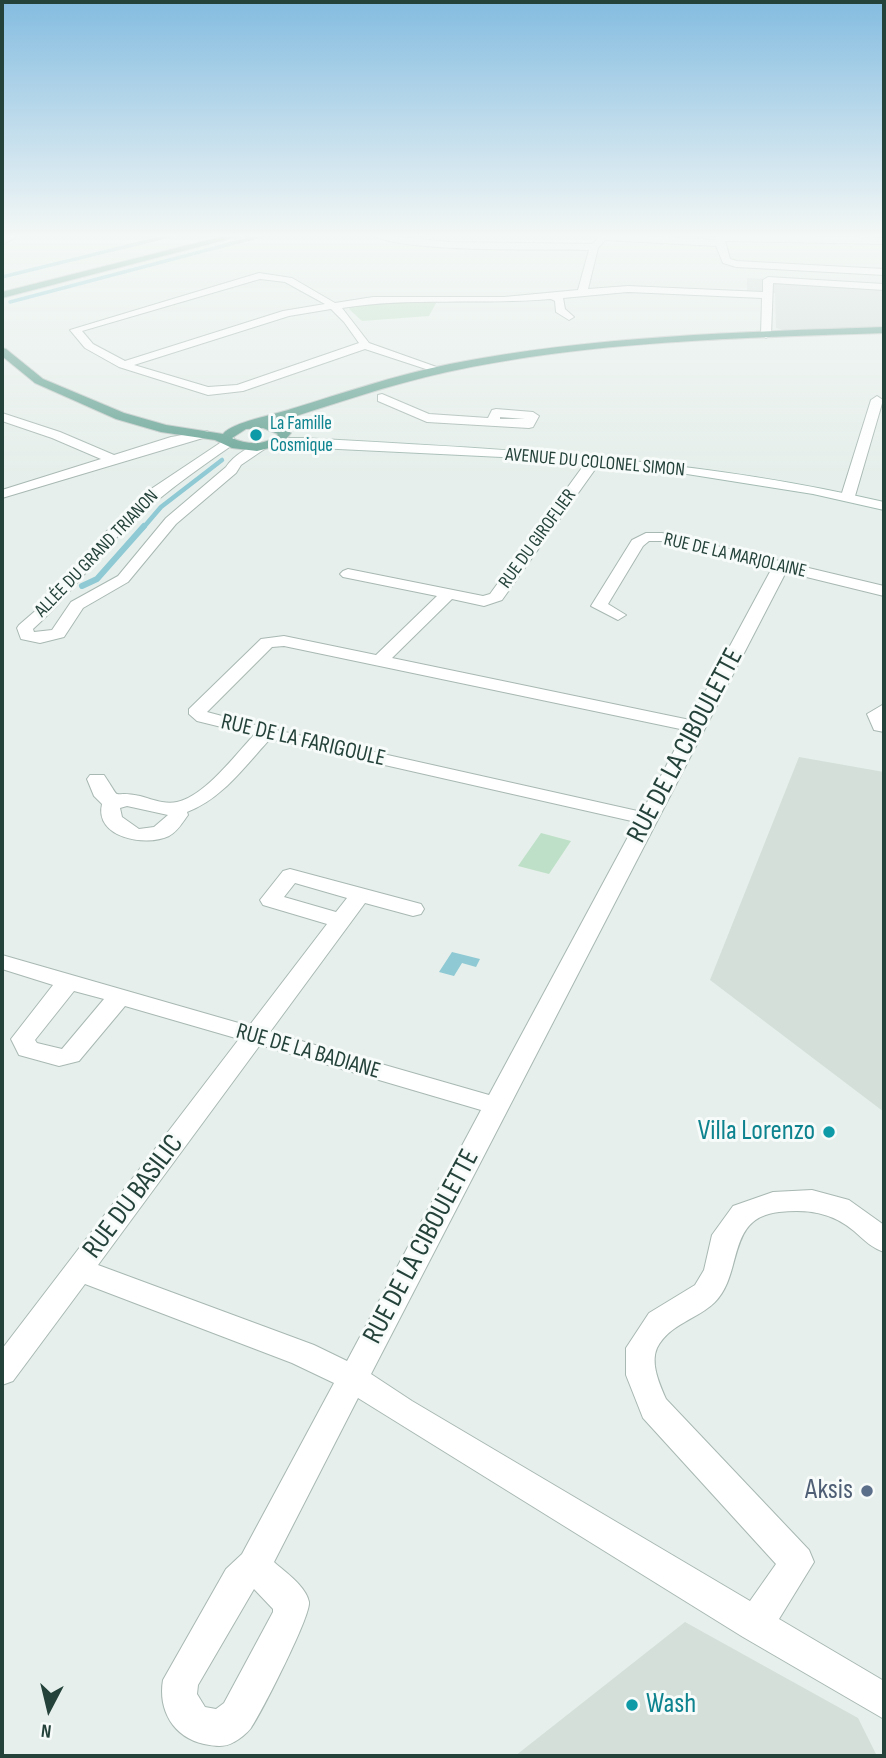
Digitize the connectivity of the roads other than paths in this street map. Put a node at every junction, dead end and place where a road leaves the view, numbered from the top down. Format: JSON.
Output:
{"nodes":[{"id":1,"x":123,"y":316,"type":"edge"},
{"id":2,"x":277,"y":316,"type":"edge"},
{"id":3,"x":344,"y":316,"type":"edge"},
{"id":4,"x":767,"y":316,"type":"edge"},
{"id":5,"x":884,"y":330,"type":"edge"},
{"id":6,"x":766,"y":334,"type":"junction"},
{"id":7,"x":884,"y":340,"type":"edge"},
{"id":8,"x":365,"y":345,"type":"junction"},
{"id":9,"x":2,"y":351,"type":"edge"},
{"id":10,"x":123,"y":365,"type":"junction"},
{"id":11,"x":439,"y":370,"type":"junction"},
{"id":12,"x":75,"y":396,"type":"junction"},
{"id":13,"x":382,"y":398,"type":"junction"},
{"id":14,"x":877,"y":400,"type":"dead end"},
{"id":15,"x":116,"y":412,"type":"junction"},
{"id":16,"x":287,"y":413,"type":"junction"},
{"id":17,"x":2,"y":417,"type":"edge"},
{"id":18,"x":492,"y":422,"type":"dead end"},
{"id":19,"x":256,"y":425,"type":"junction"},
{"id":20,"x":240,"y":427,"type":"junction"},
{"id":21,"x":56,"y":435,"type":"junction"},
{"id":22,"x":174,"y":435,"type":"junction"},
{"id":23,"x":207,"y":435,"type":"joint"},
{"id":24,"x":277,"y":439,"type":"junction"},
{"id":25,"x":227,"y":440,"type":"junction"},
{"id":26,"x":34,"y":443,"type":"dead end"},
{"id":27,"x":111,"y":459,"type":"junction"},
{"id":28,"x":594,"y":461,"type":"junction"},
{"id":29,"x":2,"y":494,"type":"edge"},
{"id":30,"x":848,"y":496,"type":"junction"},
{"id":31,"x":884,"y":506,"type":"edge"},
{"id":32,"x":781,"y":566,"type":"junction"},
{"id":33,"x":348,"y":574,"type":"dead end"},
{"id":34,"x":884,"y":591,"type":"edge"},
{"id":35,"x":448,"y":595,"type":"junction"},
{"id":36,"x":618,"y":615,"type":"dead end"},
{"id":37,"x":381,"y":660,"type":"junction"},
{"id":38,"x":884,"y":709,"type":"edge"},
{"id":39,"x":696,"y":727,"type":"junction"},
{"id":40,"x":884,"y":727,"type":"edge"},
{"id":41,"x":266,"y":733,"type":"junction"},
{"id":42,"x":97,"y":779,"type":"dead end"},
{"id":43,"x":114,"y":803,"type":"junction"},
{"id":44,"x":176,"y":809,"type":"junction"},
{"id":45,"x":648,"y":819,"type":"junction"},
{"id":46,"x":360,"y":895,"type":"junction"},
{"id":47,"x":413,"y":909,"type":"dead end"},
{"id":48,"x":341,"y":921,"type":"junction"},
{"id":49,"x":2,"y":962,"type":"edge"},
{"id":50,"x":68,"y":982,"type":"junction"},
{"id":51,"x":119,"y":997,"type":"junction"},
{"id":52,"x":254,"y":1036,"type":"junction"},
{"id":53,"x":497,"y":1106,"type":"junction"},
{"id":54,"x":884,"y":1241,"type":"edge"},
{"id":55,"x":79,"y":1270,"type":"junction"},
{"id":56,"x":2,"y":1372,"type":"edge"},
{"id":57,"x":353,"y":1378,"type":"junction"},
{"id":58,"x":254,"y":1566,"type":"dead end"},
{"id":59,"x":755,"y":1625,"type":"junction"},
{"id":60,"x":884,"y":1702,"type":"edge"}],
"edges":[{"from":1,"to":10,"type":"street"},
{"from":2,"to":10,"type":"street"},
{"from":3,"to":8,"type":"street"},
{"from":4,"to":6,"type":"street"},
{"from":5,"to":6,"type":"main road"},
{"from":6,"to":11,"type":"main road"},
{"from":7,"to":13,"type":"main road"},
{"from":8,"to":10,"type":"street"},
{"from":8,"to":11,"type":"street"},
{"from":9,"to":12,"type":"main road"},
{"from":11,"to":16,"type":"main road"},
{"from":12,"to":15,"type":"main road"},
{"from":12,"to":16,"type":"main road"},
{"from":13,"to":18,"type":"street"},
{"from":13,"to":24,"type":"main road"},
{"from":14,"to":30,"type":"street"},
{"from":15,"to":20,"type":"main road"},
{"from":15,"to":22,"type":"main road"},
{"from":16,"to":19,"type":"main road"},
{"from":17,"to":21,"type":"street"},
{"from":19,"to":20,"type":"main road"},
{"from":19,"to":24,"type":"main road"},
{"from":20,"to":25,"type":"main road"},
{"from":21,"to":26,"type":"street"},
{"from":21,"to":27,"type":"street"},
{"from":22,"to":23,"type":"street"},
{"from":22,"to":27,"type":"street"},
{"from":23,"to":25,"type":"main road"},
{"from":24,"to":25,"type":"main road"},
{"from":24,"to":25,"type":"street","name":"ALLÉE DU GRAND TRIANON"},
{"from":24,"to":28,"type":"street","name":"AVENUE DU COLONEL SIMON"},
{"from":27,"to":29,"type":"street"},
{"from":28,"to":30,"type":"street","name":"AVENUE DU COLONEL SIMON"},
{"from":28,"to":35,"type":"street","name":"RUE DU GIROFLIER"},
{"from":30,"to":31,"type":"street","name":"AVENUE DU COLONEL SIMON"},
{"from":32,"to":34,"type":"street","name":"RUE DE LA MARJOLAINE"},
{"from":32,"to":36,"type":"street","name":"RUE DE LA MARJOLAINE"},
{"from":32,"to":39,"type":"street","name":"RUE DE LA CIBOULETTE"},
{"from":33,"to":35,"type":"street","name":"RUE DU GIROFLIER"},
{"from":35,"to":37,"type":"street"},
{"from":37,"to":39,"type":"street","name":"RUE DE LA FARIGOULE"},
{"from":37,"to":41,"type":"street","name":"RUE DE LA FARIGOULE"},
{"from":38,"to":40,"type":"street"},
{"from":39,"to":45,"type":"street","name":"RUE DE LA CIBOULETTE"},
{"from":41,"to":44,"type":"street"},
{"from":41,"to":45,"type":"street","name":"RUE DE LA FARIGOULE"},
{"from":42,"to":43,"type":"street"},
{"from":43,"to":44,"type":"street"},
{"from":43,"to":44,"type":"street"},
{"from":45,"to":53,"type":"street","name":"RUE DE LA CIBOULETTE"},
{"from":46,"to":47,"type":"street"},
{"from":46,"to":48,"type":"street","name":"RUE DU BASILIC"},
{"from":46,"to":48,"type":"street"},
{"from":48,"to":52,"type":"street","name":"RUE DU BASILIC"},
{"from":49,"to":50,"type":"street","name":"RUE DE LA BADIANE"},
{"from":50,"to":51,"type":"street","name":"RUE DE LA BADIANE"},
{"from":50,"to":51,"type":"street"},
{"from":51,"to":52,"type":"street","name":"RUE DE LA BADIANE"},
{"from":52,"to":53,"type":"street","name":"RUE DE LA BADIANE"},
{"from":52,"to":55,"type":"street","name":"RUE DU BASILIC"},
{"from":53,"to":57,"type":"street","name":"RUE DE LA CIBOULETTE"},
{"from":54,"to":59,"type":"street"},
{"from":55,"to":56,"type":"street"},
{"from":55,"to":57,"type":"street","name":"RUE DU BASILIC"},
{"from":57,"to":58,"type":"street","name":"RUE DE LA CIBOULETTE"},
{"from":57,"to":59,"type":"street"},
{"from":59,"to":60,"type":"street"}]}
